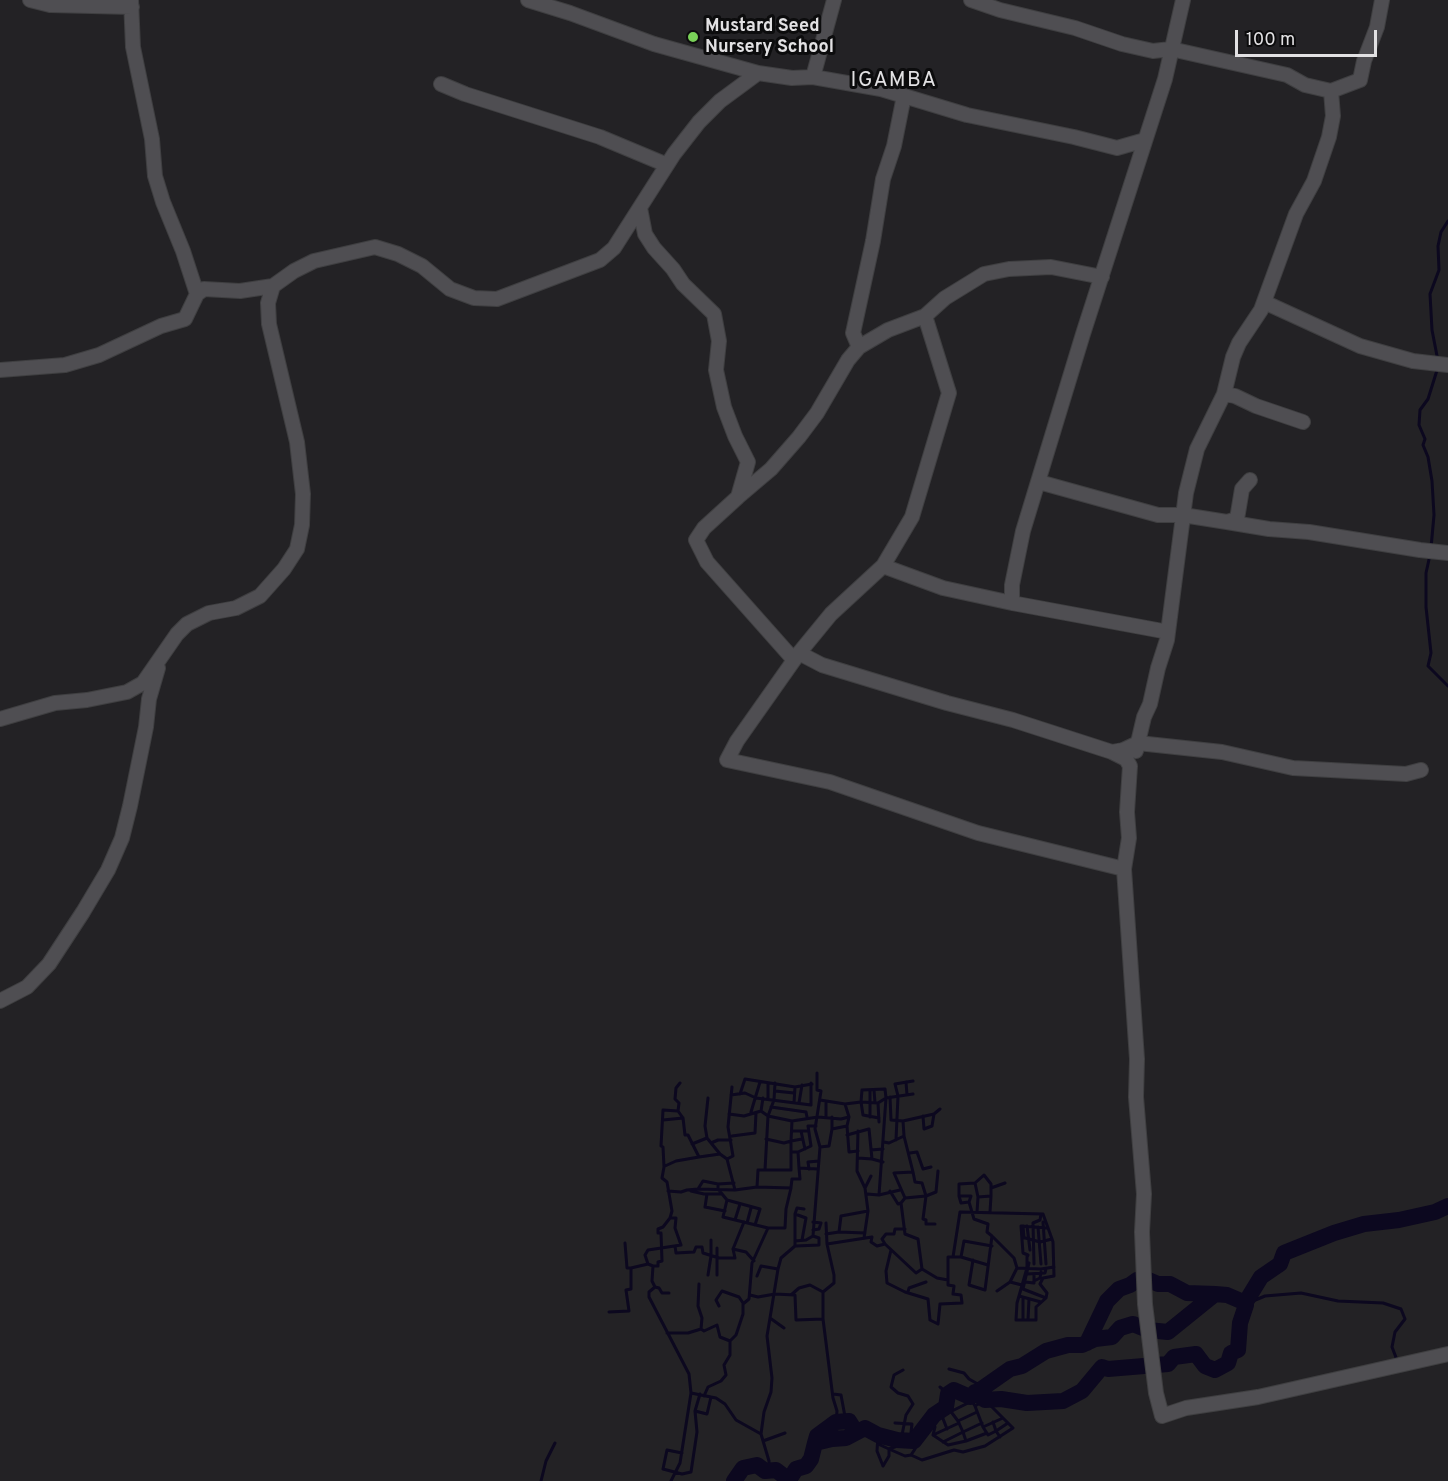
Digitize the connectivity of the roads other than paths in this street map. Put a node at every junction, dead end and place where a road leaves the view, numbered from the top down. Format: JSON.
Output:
{"nodes":[{"id":1,"x":30,"y":0,"type":"edge"},
{"id":2,"x":528,"y":0,"type":"edge"},
{"id":3,"x":834,"y":0,"type":"edge"},
{"id":4,"x":971,"y":0,"type":"edge"},
{"id":5,"x":1183,"y":0,"type":"edge"},
{"id":6,"x":1382,"y":0,"type":"edge"},
{"id":7,"x":132,"y":4,"type":"edge"},
{"id":8,"x":1171,"y":49,"type":"junction"},
{"id":9,"x":758,"y":73,"type":"junction"},
{"id":10,"x":813,"y":77,"type":"junction"},
{"id":11,"x":441,"y":84,"type":"dead end"},
{"id":12,"x":1331,"y":91,"type":"junction"},
{"id":13,"x":904,"y":96,"type":"junction"},
{"id":14,"x":1145,"y":140,"type":"junction"},
{"id":15,"x":1118,"y":148,"type":"junction"},
{"id":16,"x":667,"y":165,"type":"junction"},
{"id":17,"x":1138,"y":166,"type":"junction"},
{"id":18,"x":640,"y":208,"type":"junction"},
{"id":19,"x":1102,"y":277,"type":"junction"},
{"id":20,"x":273,"y":286,"type":"junction"},
{"id":21,"x":197,"y":294,"type":"junction"},
{"id":22,"x":1264,"y":302,"type":"junction"},
{"id":23,"x":925,"y":316,"type":"junction"},
{"id":24,"x":859,"y":346,"type":"junction"},
{"id":25,"x":1442,"y":364,"type":"edge"},
{"id":26,"x":0,"y":370,"type":"edge"},
{"id":27,"x":1224,"y":394,"type":"junction"},
{"id":28,"x":1303,"y":422,"type":"dead end"},
{"id":29,"x":1250,"y":480,"type":"dead end"},
{"id":30,"x":1039,"y":482,"type":"junction"},
{"id":31,"x":738,"y":496,"type":"junction"},
{"id":32,"x":1183,"y":515,"type":"junction"},
{"id":33,"x":1227,"y":522,"type":"junction"},
{"id":34,"x":1436,"y":552,"type":"edge"},
{"id":35,"x":884,"y":566,"type":"junction"},
{"id":36,"x":1012,"y":603,"type":"junction"},
{"id":37,"x":1168,"y":632,"type":"junction"},
{"id":38,"x":797,"y":656,"type":"junction"},
{"id":39,"x":161,"y":657,"type":"junction"},
{"id":40,"x":0,"y":719,"type":"edge"},
{"id":41,"x":1138,"y":743,"type":"junction"},
{"id":42,"x":1112,"y":752,"type":"junction"},
{"id":43,"x":1130,"y":766,"type":"junction"},
{"id":44,"x":1421,"y":770,"type":"dead end"},
{"id":45,"x":1124,"y":869,"type":"junction"},
{"id":46,"x":0,"y":1001,"type":"edge"},
{"id":47,"x":1448,"y":1354,"type":"edge"}],
"edges":[{"from":1,"to":7,"type":"street"},
{"from":2,"to":9,"type":"street"},
{"from":3,"to":10,"type":"street"},
{"from":4,"to":8,"type":"street"},
{"from":5,"to":8,"type":"street"},
{"from":6,"to":12,"type":"street"},
{"from":7,"to":21,"type":"street"},
{"from":8,"to":12,"type":"street"},
{"from":8,"to":14,"type":"street"},
{"from":9,"to":10,"type":"street"},
{"from":9,"to":16,"type":"street"},
{"from":10,"to":13,"type":"street"},
{"from":11,"to":16,"type":"street"},
{"from":12,"to":22,"type":"street"},
{"from":13,"to":15,"type":"street"},
{"from":13,"to":24,"type":"street"},
{"from":14,"to":15,"type":"street"},
{"from":14,"to":17,"type":"street"},
{"from":15,"to":17,"type":"street"},
{"from":16,"to":18,"type":"street"},
{"from":17,"to":19,"type":"street"},
{"from":18,"to":20,"type":"street"},
{"from":18,"to":31,"type":"street"},
{"from":19,"to":23,"type":"street"},
{"from":19,"to":30,"type":"street"},
{"from":20,"to":21,"type":"street"},
{"from":20,"to":39,"type":"street"},
{"from":21,"to":26,"type":"street"},
{"from":22,"to":25,"type":"street"},
{"from":22,"to":27,"type":"street"},
{"from":23,"to":24,"type":"street"},
{"from":23,"to":35,"type":"street"},
{"from":24,"to":31,"type":"street"},
{"from":27,"to":28,"type":"street"},
{"from":27,"to":32,"type":"street"},
{"from":29,"to":33,"type":"street"},
{"from":30,"to":32,"type":"street"},
{"from":30,"to":36,"type":"street"},
{"from":31,"to":38,"type":"street"},
{"from":32,"to":33,"type":"street"},
{"from":32,"to":37,"type":"street"},
{"from":33,"to":34,"type":"street"},
{"from":35,"to":36,"type":"street"},
{"from":35,"to":38,"type":"street"},
{"from":36,"to":37,"type":"street"},
{"from":37,"to":41,"type":"street"},
{"from":38,"to":42,"type":"street"},
{"from":38,"to":45,"type":"street"},
{"from":39,"to":40,"type":"street"},
{"from":39,"to":46,"type":"street"},
{"from":41,"to":42,"type":"street"},
{"from":41,"to":43,"type":"street"},
{"from":41,"to":44,"type":"street"},
{"from":42,"to":43,"type":"street"},
{"from":43,"to":45,"type":"street"},
{"from":45,"to":47,"type":"street"}]}
